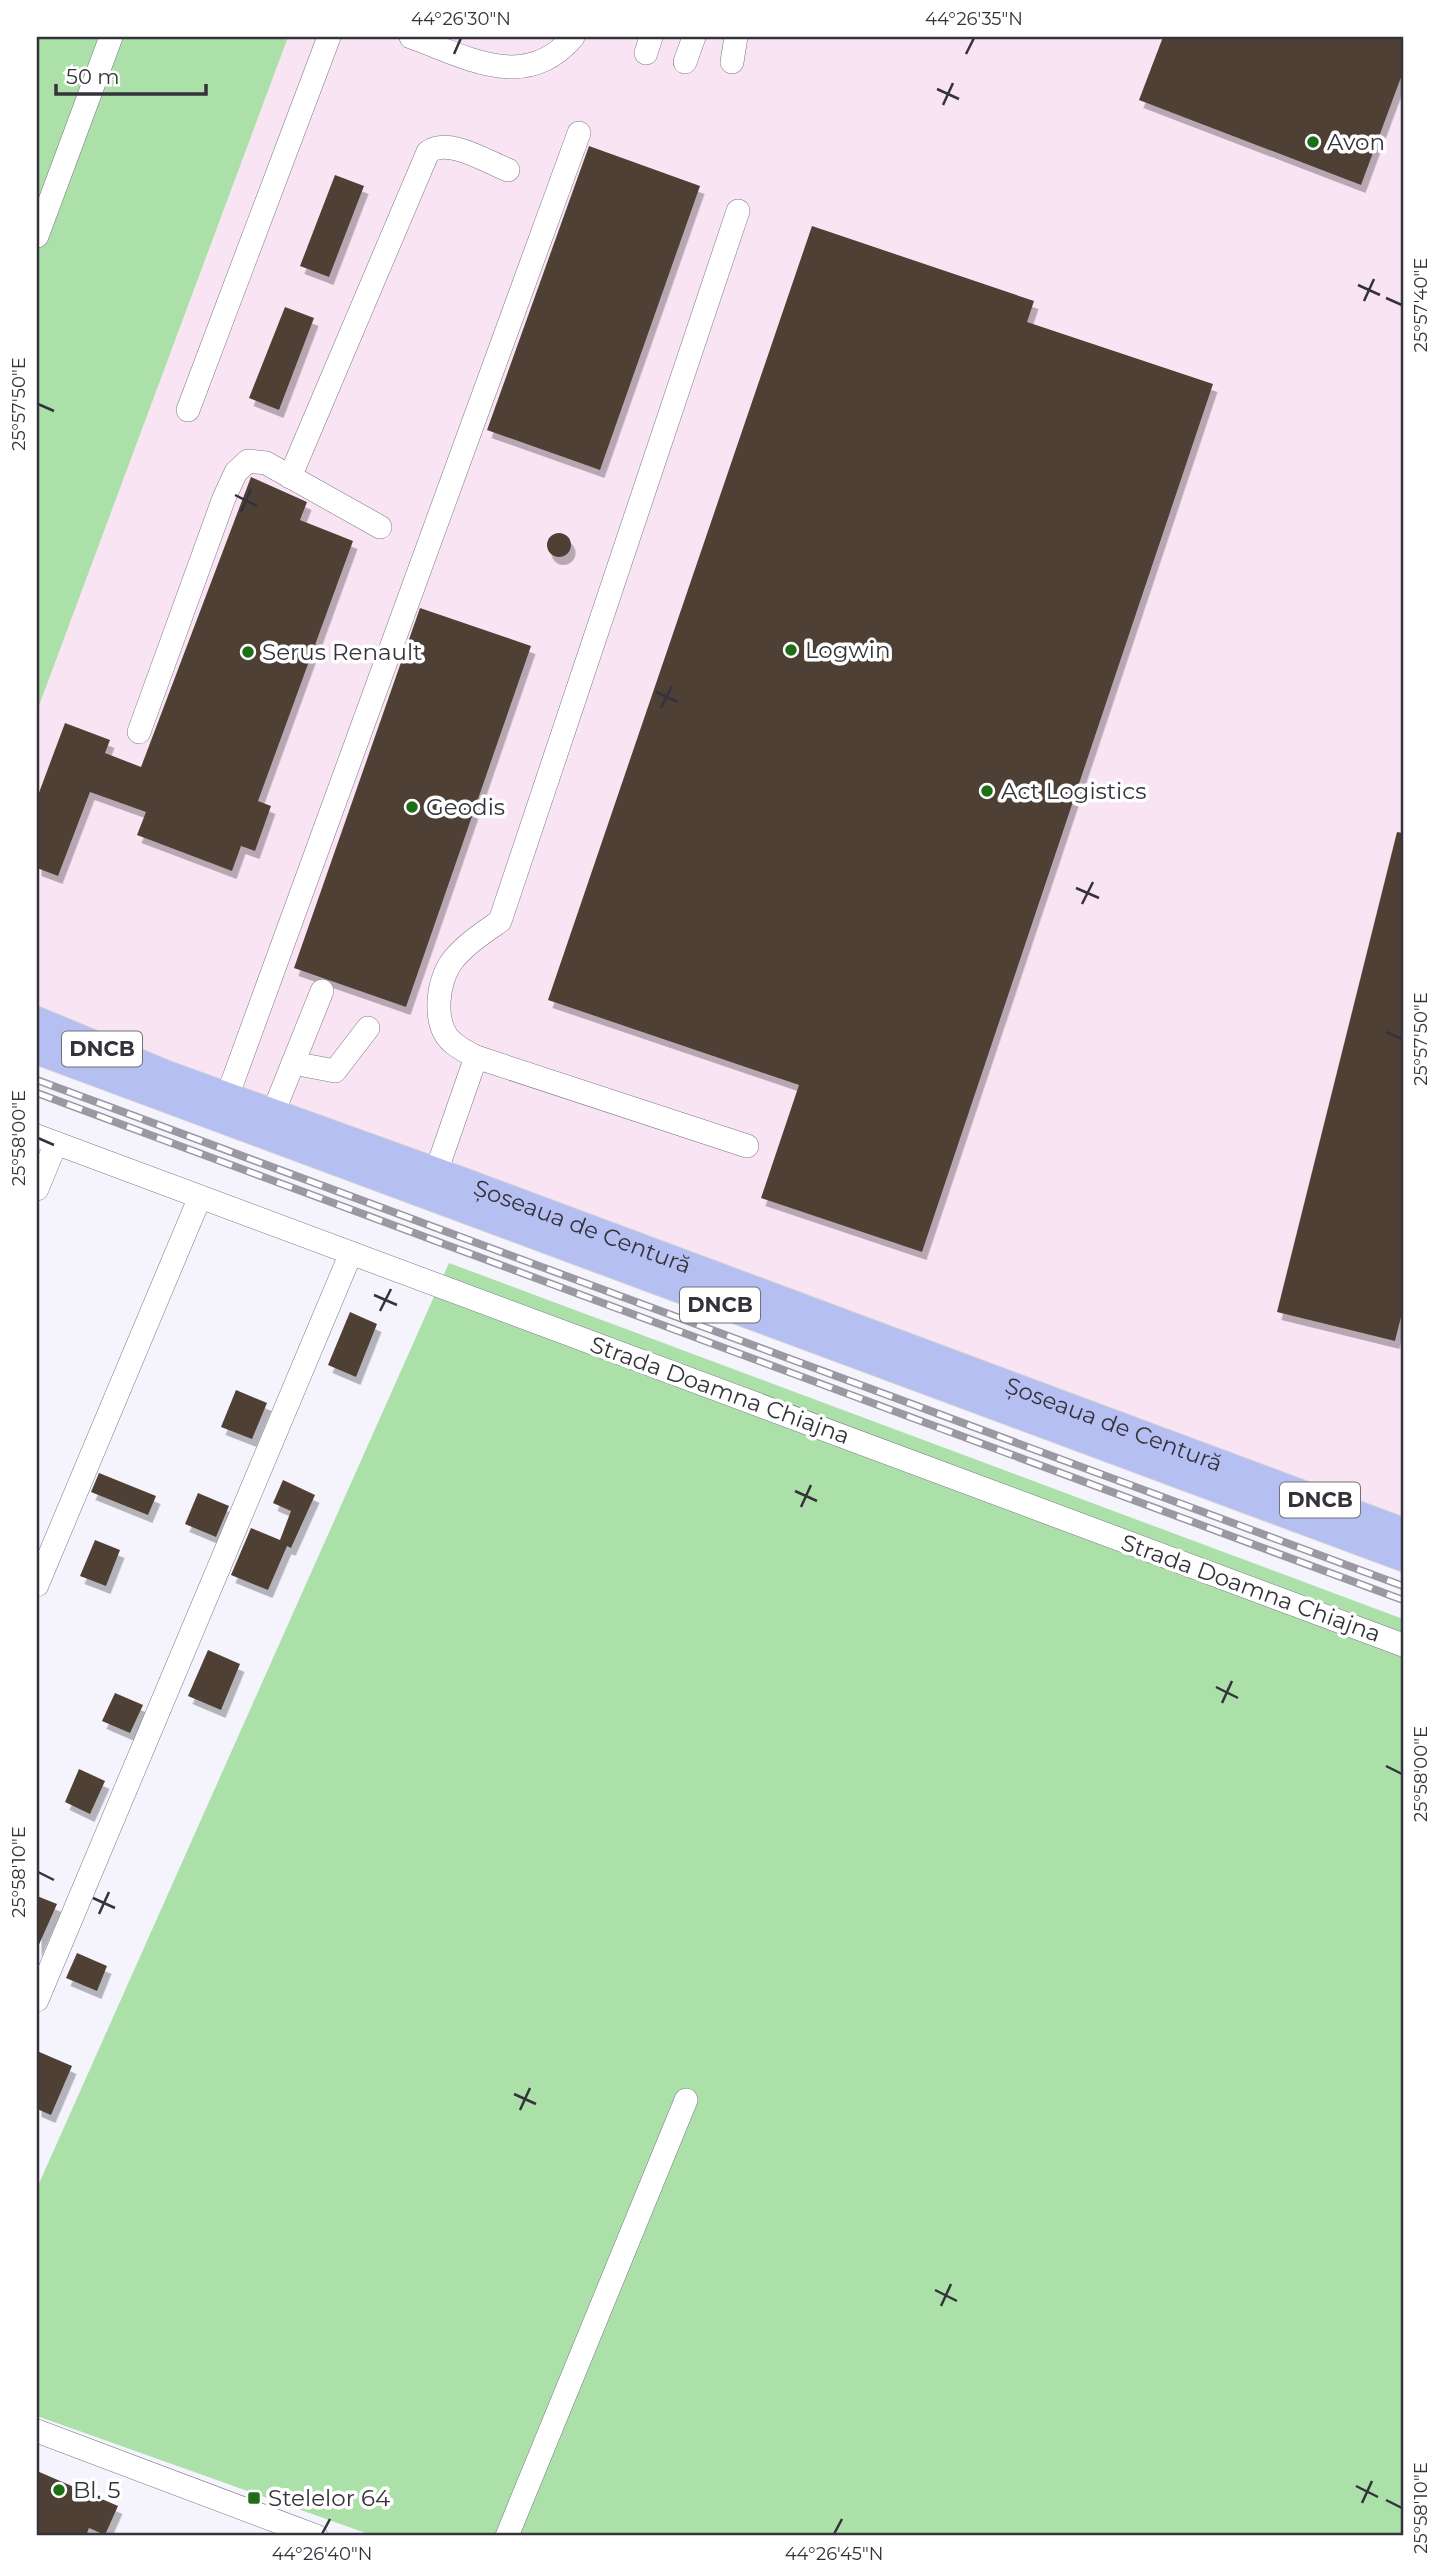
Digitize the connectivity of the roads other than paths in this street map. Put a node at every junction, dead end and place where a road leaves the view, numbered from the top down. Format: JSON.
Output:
{"nodes":[{"id":1,"x":111,"y":37,"type":"edge"},
{"id":2,"x":329,"y":37,"type":"edge"},
{"id":3,"x":411,"y":37,"type":"edge"},
{"id":4,"x":573,"y":37,"type":"edge"},
{"id":5,"x":694,"y":37,"type":"edge"},
{"id":6,"x":736,"y":37,"type":"edge"},
{"id":7,"x":685,"y":62,"type":"dead end"},
{"id":8,"x":732,"y":62,"type":"dead end"},
{"id":9,"x":579,"y":133,"type":"dead end"},
{"id":10,"x":508,"y":170,"type":"dead end"},
{"id":11,"x":738,"y":211,"type":"dead end"},
{"id":12,"x":37,"y":236,"type":"edge"},
{"id":13,"x":188,"y":410,"type":"dead end"},
{"id":14,"x":290,"y":477,"type":"junction"},
{"id":15,"x":380,"y":527,"type":"dead end"},
{"id":16,"x":139,"y":732,"type":"dead end"},
{"id":17,"x":322,"y":991,"type":"dead end"},
{"id":18,"x":37,"y":1021,"type":"edge"},
{"id":19,"x":368,"y":1028,"type":"dead end"},
{"id":20,"x":37,"y":1050,"type":"edge"},
{"id":21,"x":476,"y":1057,"type":"junction"},
{"id":22,"x":293,"y":1063,"type":"junction"},
{"id":23,"x":227,"y":1097,"type":"junction"},
{"id":24,"x":273,"y":1113,"type":"junction"},
{"id":25,"x":46,"y":1140,"type":"edge"},
{"id":26,"x":747,"y":1146,"type":"dead end"},
{"id":27,"x":436,"y":1172,"type":"junction"},
{"id":28,"x":37,"y":1189,"type":"edge"},
{"id":29,"x":200,"y":1197,"type":"junction"},
{"id":30,"x":351,"y":1253,"type":"junction"},
{"id":31,"x":1403,"y":1532,"type":"edge"},
{"id":32,"x":1403,"y":1558,"type":"edge"},
{"id":33,"x":37,"y":1585,"type":"edge"},
{"id":34,"x":1403,"y":1645,"type":"edge"},
{"id":35,"x":37,"y":2000,"type":"edge"},
{"id":36,"x":686,"y":2100,"type":"dead end"},
{"id":37,"x":37,"y":2431,"type":"edge"},
{"id":38,"x":316,"y":2536,"type":"edge"},
{"id":39,"x":507,"y":2536,"type":"edge"}],
"edges":[{"from":1,"to":12,"type":"street"},
{"from":2,"to":13,"type":"street"},
{"from":3,"to":4,"type":"street"},
{"from":5,"to":7,"type":"street"},
{"from":6,"to":8,"type":"street"},
{"from":9,"to":23,"type":"street"},
{"from":10,"to":14,"type":"street"},
{"from":11,"to":21,"type":"street"},
{"from":14,"to":15,"type":"street"},
{"from":14,"to":16,"type":"street"},
{"from":17,"to":22,"type":"street"},
{"from":18,"to":23,"type":"main road","name":"Șoseaua de Centură","number":"DNCB"},
{"from":19,"to":22,"type":"street"},
{"from":20,"to":32,"type":"main road","name":"Șoseaua de Centură","number":"DNCB"},
{"from":21,"to":26,"type":"street"},
{"from":21,"to":27,"type":"street"},
{"from":22,"to":24,"type":"street"},
{"from":23,"to":24,"type":"main road","name":"Șoseaua de Centură","number":"DNCB"},
{"from":24,"to":27,"type":"main road","name":"Șoseaua de Centură","number":"DNCB"},
{"from":25,"to":28,"type":"street"},
{"from":25,"to":29,"type":"street","name":"Strada Doamna Chiajna"},
{"from":27,"to":31,"type":"main road","name":"Șoseaua de Centură","number":"DNCB"},
{"from":29,"to":30,"type":"street","name":"Strada Doamna Chiajna"},
{"from":29,"to":33,"type":"street"},
{"from":30,"to":34,"type":"street","name":"Strada Doamna Chiajna"},
{"from":30,"to":35,"type":"street"},
{"from":36,"to":39,"type":"street"},
{"from":37,"to":38,"type":"street"}]}
